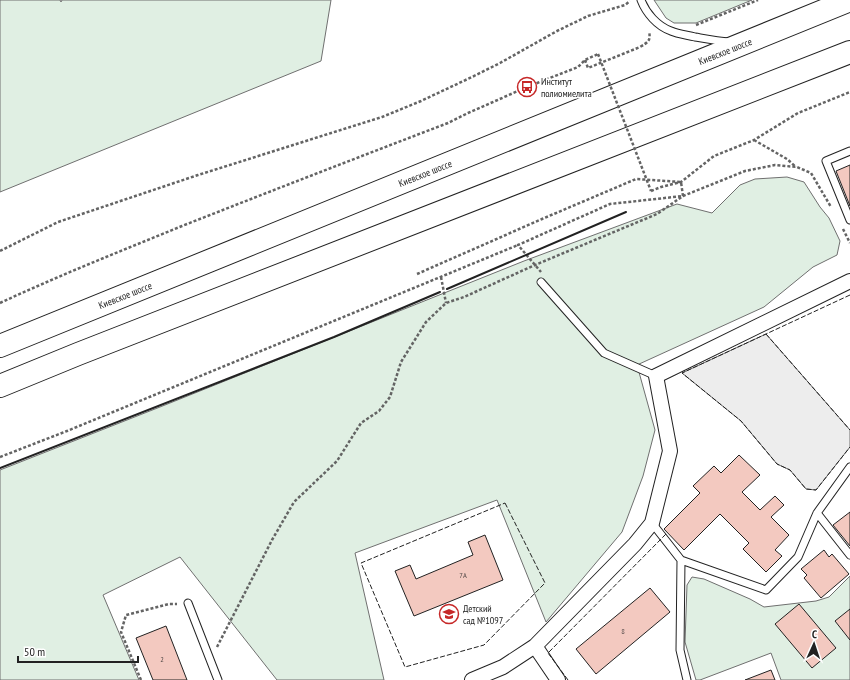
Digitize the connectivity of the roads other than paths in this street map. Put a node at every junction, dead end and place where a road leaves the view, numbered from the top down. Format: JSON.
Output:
{"nodes":[{"id":1,"x":641,"y":0,"type":"edge"},
{"id":2,"x":820,"y":0,"type":"edge"},
{"id":3,"x":850,"y":0,"type":"edge"},
{"id":4,"x":794,"y":22,"type":"junction"},
{"id":5,"x":750,"y":40,"type":"junction"},
{"id":6,"x":850,"y":52,"type":"edge"},
{"id":7,"x":850,"y":151,"type":"edge"},
{"id":8,"x":850,"y":220,"type":"edge"},
{"id":9,"x":543,"y":280,"type":"road end"},
{"id":10,"x":850,"y":281,"type":"edge"},
{"id":11,"x":0,"y":346,"type":"edge"},
{"id":12,"x":656,"y":376,"type":"junction"},
{"id":13,"x":0,"y":386,"type":"edge"},
{"id":14,"x":850,"y":467,"type":"edge"},
{"id":15,"x":816,"y":513,"type":"junction"},
{"id":16,"x":652,"y":523,"type":"junction"},
{"id":17,"x":850,"y":555,"type":"edge"},
{"id":18,"x":681,"y":560,"type":"junction"},
{"id":19,"x":188,"y":603,"type":"road end"},
{"id":20,"x":536,"y":646,"type":"junction"},
{"id":21,"x":218,"y":680,"type":"edge"},
{"id":22,"x":472,"y":680,"type":"edge"},
{"id":23,"x":558,"y":680,"type":"edge"},
{"id":24,"x":687,"y":680,"type":"edge"}],
"edges":[{"from":1,"to":5,"type":"lane"},
{"from":2,"to":4,"type":"street"},
{"from":3,"to":4,"type":"highway","name":"Киевское шоссе"},
{"from":4,"to":5,"type":"highway","name":"Киевское шоссе"},
{"from":5,"to":11,"type":"highway","name":"Киевское шоссе"},
{"from":6,"to":13,"type":"highway"},
{"from":7,"to":8,"type":"lane"},
{"from":9,"to":12,"type":"lane"},
{"from":10,"to":12,"type":"street"},
{"from":12,"to":16,"type":"street"},
{"from":14,"to":15,"type":"lane"},
{"from":15,"to":17,"type":"lane"},
{"from":15,"to":18,"type":"lane"},
{"from":16,"to":18,"type":"lane"},
{"from":16,"to":20,"type":"street"},
{"from":18,"to":24,"type":"lane"},
{"from":19,"to":21,"type":"lane"},
{"from":20,"to":22,"type":"street"},
{"from":20,"to":23,"type":"street"}]}
